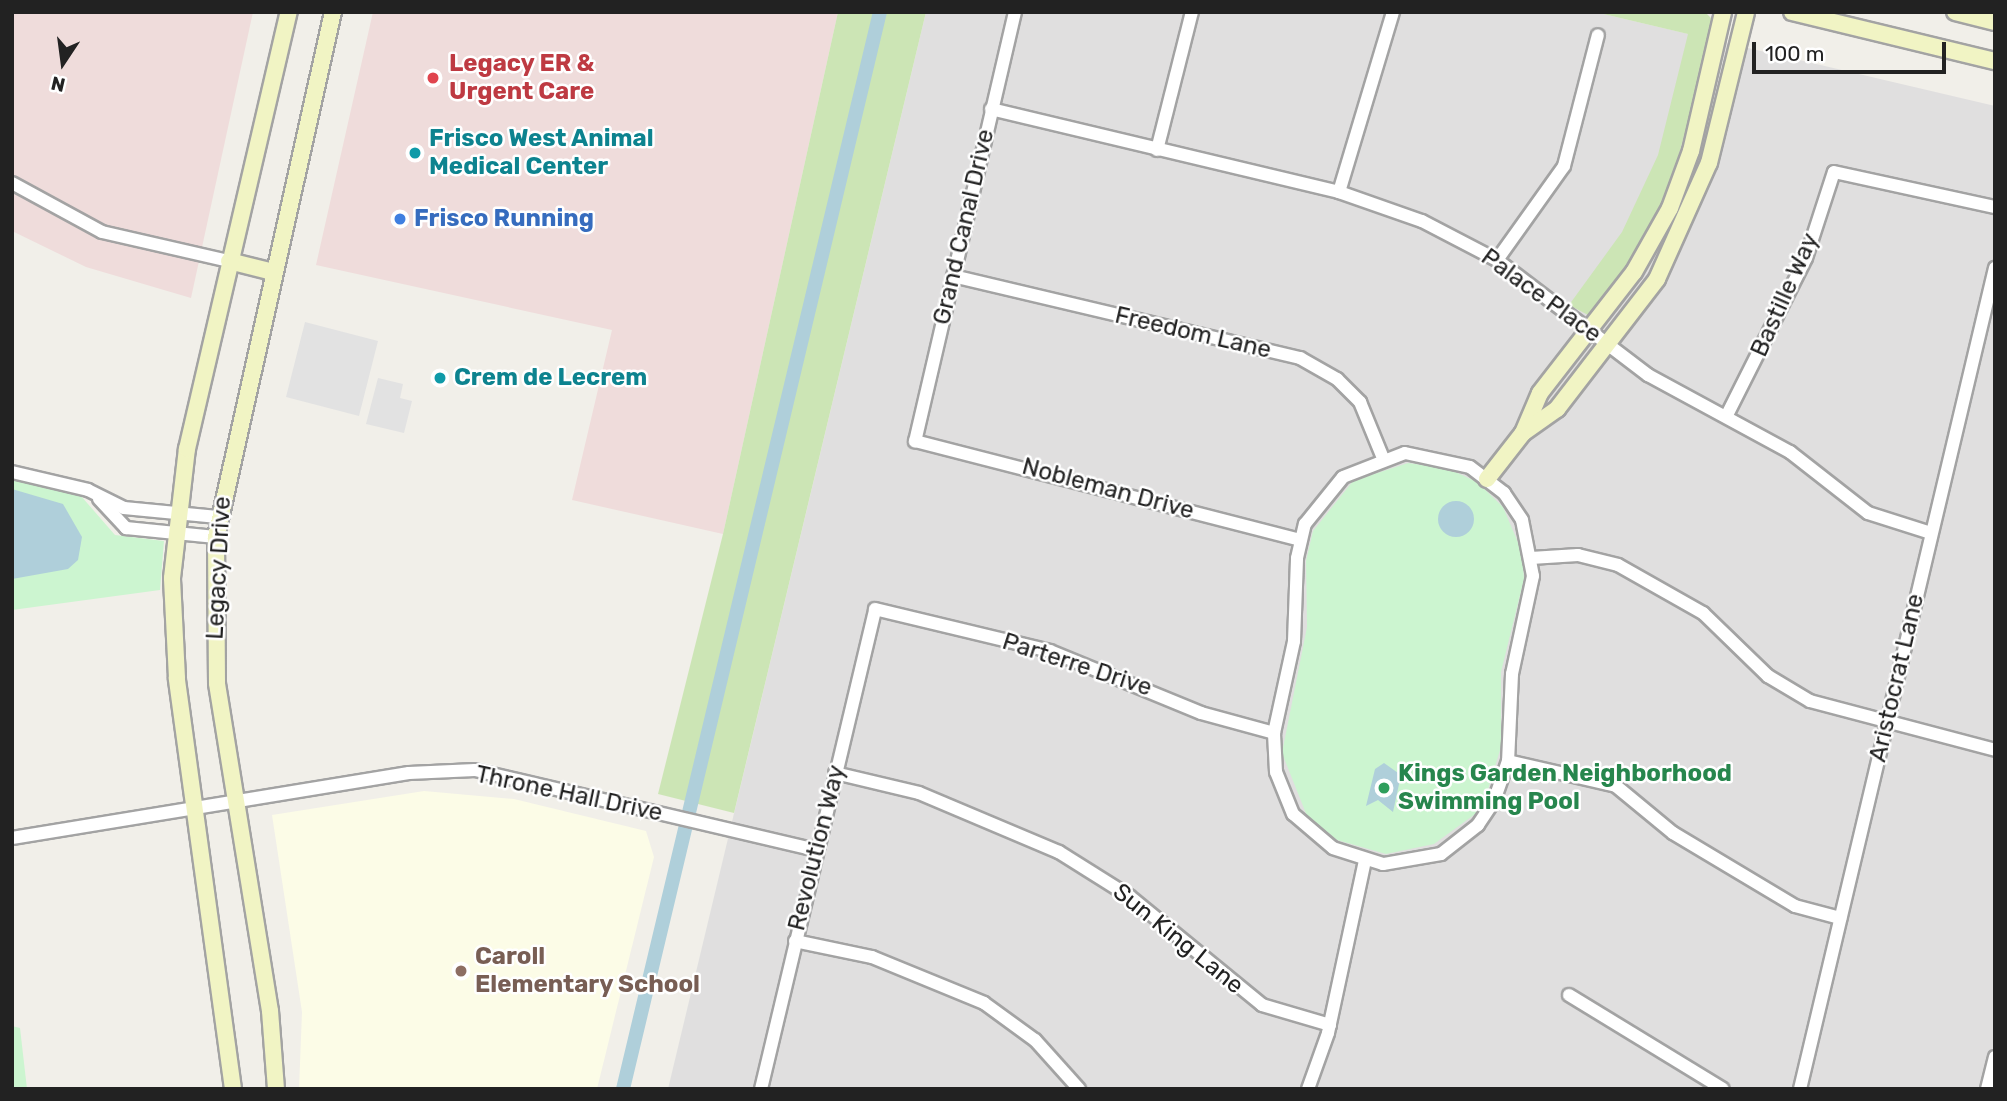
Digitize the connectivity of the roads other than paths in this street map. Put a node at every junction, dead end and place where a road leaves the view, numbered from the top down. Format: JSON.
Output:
{"nodes":[{"id":1,"x":289,"y":12,"type":"edge"},
{"id":2,"x":333,"y":12,"type":"edge"},
{"id":3,"x":1014,"y":12,"type":"edge"},
{"id":4,"x":1192,"y":12,"type":"edge"},
{"id":5,"x":1393,"y":12,"type":"edge"},
{"id":6,"x":1723,"y":12,"type":"edge"},
{"id":7,"x":1746,"y":12,"type":"edge"},
{"id":8,"x":1792,"y":12,"type":"edge"},
{"id":9,"x":1955,"y":12,"type":"edge"},
{"id":10,"x":1995,"y":22,"type":"edge"},
{"id":11,"x":1598,"y":35,"type":"dead end"},
{"id":12,"x":1995,"y":61,"type":"edge"},
{"id":13,"x":991,"y":109,"type":"junction"},
{"id":14,"x":1157,"y":150,"type":"junction"},
{"id":15,"x":12,"y":183,"type":"edge"},
{"id":16,"x":1339,"y":191,"type":"junction"},
{"id":17,"x":1995,"y":207,"type":"edge"},
{"id":18,"x":1497,"y":260,"type":"junction"},
{"id":19,"x":229,"y":261,"type":"junction"},
{"id":20,"x":1995,"y":268,"type":"edge"},
{"id":21,"x":273,"y":272,"type":"junction"},
{"id":22,"x":953,"y":276,"type":"junction"},
{"id":23,"x":1588,"y":329,"type":"junction"},
{"id":24,"x":1607,"y":343,"type":"junction"},
{"id":25,"x":1727,"y":415,"type":"junction"},
{"id":26,"x":1523,"y":433,"type":"junction"},
{"id":27,"x":915,"y":441,"type":"joint"},
{"id":28,"x":1383,"y":458,"type":"junction"},
{"id":29,"x":12,"y":472,"type":"edge"},
{"id":30,"x":1487,"y":479,"type":"junction"},
{"id":31,"x":88,"y":490,"type":"junction"},
{"id":32,"x":176,"y":513,"type":"junction"},
{"id":33,"x":218,"y":517,"type":"junction"},
{"id":34,"x":174,"y":533,"type":"junction"},
{"id":35,"x":1931,"y":533,"type":"junction"},
{"id":36,"x":216,"y":537,"type":"junction"},
{"id":37,"x":1300,"y":540,"type":"junction"},
{"id":38,"x":1531,"y":558,"type":"junction"},
{"id":39,"x":875,"y":609,"type":"joint"},
{"id":40,"x":1886,"y":724,"type":"junction"},
{"id":41,"x":1275,"y":733,"type":"junction"},
{"id":42,"x":1995,"y":750,"type":"edge"},
{"id":43,"x":1508,"y":761,"type":"junction"},
{"id":44,"x":835,"y":773,"type":"junction"},
{"id":45,"x":234,"y":800,"type":"junction"},
{"id":46,"x":195,"y":804,"type":"junction"},
{"id":47,"x":12,"y":838,"type":"edge"},
{"id":48,"x":817,"y":850,"type":"junction"},
{"id":49,"x":1365,"y":861,"type":"junction"},
{"id":50,"x":1840,"y":918,"type":"junction"},
{"id":51,"x":795,"y":941,"type":"junction"},
{"id":52,"x":1569,"y":995,"type":"dead end"},
{"id":53,"x":1329,"y":1025,"type":"junction"},
{"id":54,"x":1995,"y":1057,"type":"edge"},
{"id":55,"x":233,"y":1089,"type":"edge"},
{"id":56,"x":276,"y":1089,"type":"edge"},
{"id":57,"x":761,"y":1089,"type":"edge"},
{"id":58,"x":1079,"y":1089,"type":"edge"},
{"id":59,"x":1308,"y":1089,"type":"edge"},
{"id":60,"x":1723,"y":1089,"type":"edge"},
{"id":61,"x":1800,"y":1089,"type":"edge"},
{"id":62,"x":1987,"y":1089,"type":"edge"}],
"edges":[{"from":1,"to":19,"type":"main road","name":"Legacy Drive"},
{"from":2,"to":21,"type":"main road","name":"Legacy Drive"},
{"from":3,"to":13,"type":"street","name":"Grand Canal Drive"},
{"from":4,"to":14,"type":"street"},
{"from":5,"to":16,"type":"street"},
{"from":6,"to":23,"type":"main road"},
{"from":7,"to":24,"type":"main road"},
{"from":8,"to":12,"type":"main road"},
{"from":9,"to":10,"type":"main road"},
{"from":11,"to":18,"type":"street"},
{"from":13,"to":14,"type":"street","name":"Palace Place"},
{"from":13,"to":22,"type":"street","name":"Grand Canal Drive"},
{"from":14,"to":16,"type":"street","name":"Palace Place"},
{"from":15,"to":19,"type":"street"},
{"from":16,"to":18,"type":"street","name":"Palace Place"},
{"from":17,"to":25,"type":"street","name":"Bastille Way"},
{"from":18,"to":23,"type":"street","name":"Palace Place"},
{"from":19,"to":21,"type":"main road"},
{"from":19,"to":32,"type":"main road","name":"Legacy Drive"},
{"from":20,"to":35,"type":"street","name":"Aristocrat Lane"},
{"from":21,"to":33,"type":"main road","name":"Legacy Drive"},
{"from":22,"to":27,"type":"street","name":"Grand Canal Drive"},
{"from":22,"to":28,"type":"street","name":"Freedom Lane"},
{"from":23,"to":24,"type":"street","name":"Palace Place"},
{"from":23,"to":26,"type":"main road"},
{"from":24,"to":25,"type":"street","name":"Palace Place"},
{"from":24,"to":26,"type":"main road"},
{"from":25,"to":35,"type":"street","name":"Palace Place"},
{"from":26,"to":30,"type":"main road"},
{"from":27,"to":37,"type":"street","name":"Nobleman Drive"},
{"from":28,"to":30,"type":"street"},
{"from":28,"to":37,"type":"street"},
{"from":29,"to":31,"type":"street"},
{"from":30,"to":38,"type":"street"},
{"from":31,"to":32,"type":"street"},
{"from":31,"to":34,"type":"street"},
{"from":32,"to":33,"type":"street"},
{"from":32,"to":34,"type":"main road","name":"Legacy Drive"},
{"from":33,"to":36,"type":"main road","name":"Legacy Drive"},
{"from":34,"to":36,"type":"street"},
{"from":34,"to":46,"type":"main road","name":"Legacy Drive"},
{"from":35,"to":40,"type":"street","name":"Aristocrat Lane"},
{"from":36,"to":45,"type":"main road","name":"Legacy Drive"},
{"from":37,"to":41,"type":"street"},
{"from":38,"to":40,"type":"street"},
{"from":38,"to":43,"type":"street"},
{"from":39,"to":41,"type":"street","name":"Parterre Drive"},
{"from":39,"to":44,"type":"street","name":"Revolution Way"},
{"from":40,"to":42,"type":"street"},
{"from":40,"to":50,"type":"street","name":"Aristocrat Lane"},
{"from":41,"to":49,"type":"street"},
{"from":43,"to":49,"type":"street"},
{"from":43,"to":50,"type":"street"},
{"from":44,"to":48,"type":"street","name":"Revolution Way"},
{"from":44,"to":53,"type":"street","name":"Sun King Lane"},
{"from":45,"to":46,"type":"street","name":"Throne Hall Drive"},
{"from":45,"to":48,"type":"street","name":"Throne Hall Drive"},
{"from":45,"to":56,"type":"main road","name":"Legacy Drive"},
{"from":46,"to":47,"type":"street","name":"Throne Hall Drive"},
{"from":46,"to":55,"type":"main road","name":"Legacy Drive"},
{"from":48,"to":51,"type":"street","name":"Revolution Way"},
{"from":49,"to":53,"type":"street"},
{"from":50,"to":61,"type":"street","name":"Aristocrat Lane"},
{"from":51,"to":57,"type":"street","name":"Revolution Way"},
{"from":51,"to":58,"type":"street"},
{"from":52,"to":60,"type":"street"},
{"from":53,"to":59,"type":"street"},
{"from":54,"to":62,"type":"street"}]}
